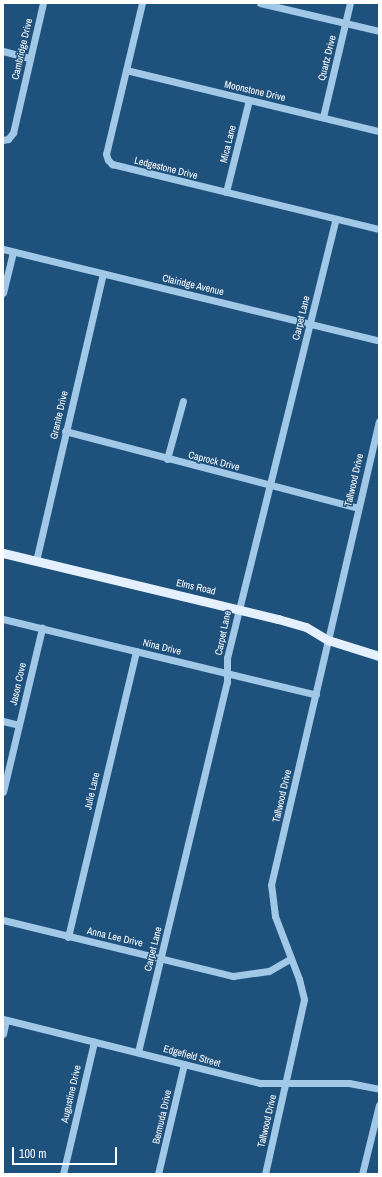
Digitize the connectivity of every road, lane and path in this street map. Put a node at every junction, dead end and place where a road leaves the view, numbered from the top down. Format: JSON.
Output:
{"nodes":[{"id":1,"x":43,"y":3,"type":"edge"},
{"id":2,"x":142,"y":3,"type":"edge"},
{"id":3,"x":260,"y":3,"type":"edge"},
{"id":4,"x":350,"y":3,"type":"edge"},
{"id":5,"x":345,"y":23,"type":"junction"},
{"id":6,"x":379,"y":32,"type":"edge"},
{"id":7,"x":3,"y":51,"type":"edge"},
{"id":8,"x":30,"y":58,"type":"junction"},
{"id":9,"x":126,"y":70,"type":"junction"},
{"id":10,"x":249,"y":100,"type":"junction"},
{"id":11,"x":323,"y":117,"type":"junction"},
{"id":12,"x":379,"y":131,"type":"edge"},
{"id":13,"x":3,"y":140,"type":"edge"},
{"id":14,"x":226,"y":192,"type":"junction"},
{"id":15,"x":335,"y":220,"type":"junction"},
{"id":16,"x":379,"y":229,"type":"edge"},
{"id":17,"x":3,"y":249,"type":"edge"},
{"id":18,"x":13,"y":252,"type":"junction"},
{"id":19,"x":103,"y":274,"type":"junction"},
{"id":20,"x":3,"y":293,"type":"edge"},
{"id":21,"x":310,"y":323,"type":"junction"},
{"id":22,"x":379,"y":341,"type":"edge"},
{"id":23,"x":182,"y":401,"type":"dead end"},
{"id":24,"x":379,"y":421,"type":"edge"},
{"id":25,"x":65,"y":431,"type":"junction"},
{"id":26,"x":167,"y":459,"type":"junction"},
{"id":27,"x":270,"y":486,"type":"junction"},
{"id":28,"x":358,"y":508,"type":"junction"},
{"id":29,"x":3,"y":553,"type":"edge"},
{"id":30,"x":36,"y":561,"type":"junction"},
{"id":31,"x":239,"y":609,"type":"junction"},
{"id":32,"x":3,"y":619,"type":"edge"},
{"id":33,"x":42,"y":628,"type":"junction"},
{"id":34,"x":328,"y":640,"type":"junction"},
{"id":35,"x":136,"y":651,"type":"junction"},
{"id":36,"x":379,"y":656,"type":"edge"},
{"id":37,"x":227,"y":673,"type":"junction"},
{"id":38,"x":316,"y":695,"type":"junction"},
{"id":39,"x":3,"y":721,"type":"edge"},
{"id":40,"x":19,"y":725,"type":"junction"},
{"id":41,"x":3,"y":792,"type":"edge"},
{"id":42,"x":3,"y":920,"type":"edge"},
{"id":43,"x":68,"y":936,"type":"junction"},
{"id":44,"x":161,"y":959,"type":"junction"},
{"id":45,"x":290,"y":959,"type":"junction"},
{"id":46,"x":5,"y":1020,"type":"edge"},
{"id":47,"x":3,"y":1034,"type":"edge"},
{"id":48,"x":94,"y":1042,"type":"junction"},
{"id":49,"x":138,"y":1052,"type":"junction"},
{"id":50,"x":184,"y":1064,"type":"junction"},
{"id":51,"x":286,"y":1085,"type":"junction"},
{"id":52,"x":379,"y":1089,"type":"edge"},
{"id":53,"x":379,"y":1105,"type":"edge"},
{"id":54,"x":63,"y":1174,"type":"edge"},
{"id":55,"x":158,"y":1174,"type":"edge"},
{"id":56,"x":265,"y":1174,"type":"edge"},
{"id":57,"x":362,"y":1174,"type":"edge"}],
"edges":[{"from":1,"to":8,"type":"street","name":"Cambridge Drive"},
{"from":2,"to":9,"type":"street","name":"Ledgestone Drive"},
{"from":3,"to":5,"type":"street"},
{"from":4,"to":5,"type":"street","name":"Quartz Drive"},
{"from":5,"to":6,"type":"street"},
{"from":5,"to":11,"type":"street","name":"Quartz Drive"},
{"from":7,"to":8,"type":"street"},
{"from":8,"to":13,"type":"street","name":"Cambridge Drive"},
{"from":9,"to":10,"type":"street","name":"Moonstone Drive"},
{"from":9,"to":14,"type":"street","name":"Ledgestone Drive"},
{"from":10,"to":11,"type":"street","name":"Moonstone Drive"},
{"from":10,"to":14,"type":"street","name":"Mica Lane"},
{"from":11,"to":12,"type":"street","name":"Moonstone Drive"},
{"from":14,"to":15,"type":"street","name":"Ledgestone Drive"},
{"from":15,"to":16,"type":"street","name":"Ledgestone Drive"},
{"from":15,"to":21,"type":"street","name":"Carpet Lane"},
{"from":17,"to":18,"type":"street","name":"Clairidge Avenue"},
{"from":18,"to":19,"type":"street","name":"Clairidge Avenue"},
{"from":18,"to":20,"type":"street"},
{"from":19,"to":21,"type":"street","name":"Clairidge Avenue"},
{"from":19,"to":25,"type":"street","name":"Granite Drive"},
{"from":21,"to":22,"type":"street","name":"Clairidge Avenue"},
{"from":21,"to":27,"type":"street","name":"Carpet Lane"},
{"from":23,"to":26,"type":"street"},
{"from":24,"to":28,"type":"street","name":"Tallwood Drive"},
{"from":25,"to":26,"type":"street","name":"Caprock Drive"},
{"from":25,"to":30,"type":"street","name":"Granite Drive"},
{"from":26,"to":27,"type":"street","name":"Caprock Drive"},
{"from":27,"to":28,"type":"street","name":"Caprock Drive"},
{"from":27,"to":31,"type":"street","name":"Carpet Lane"},
{"from":28,"to":34,"type":"street","name":"Tallwood Drive"},
{"from":29,"to":30,"type":"main road","name":"Elms Road"},
{"from":30,"to":31,"type":"main road","name":"Elms Road"},
{"from":31,"to":34,"type":"main road","name":"Elms Road"},
{"from":31,"to":37,"type":"street","name":"Carpet Lane"},
{"from":32,"to":33,"type":"street","name":"Nina Drive"},
{"from":33,"to":35,"type":"street","name":"Nina Drive"},
{"from":33,"to":40,"type":"street","name":"Jason Cove"},
{"from":34,"to":36,"type":"main road","name":"Elms Road"},
{"from":34,"to":38,"type":"street","name":"Tallwood Drive"},
{"from":35,"to":37,"type":"street","name":"Nina Drive"},
{"from":35,"to":43,"type":"street","name":"Julie Lane"},
{"from":37,"to":38,"type":"street","name":"Nina Drive"},
{"from":37,"to":44,"type":"street","name":"Carpet Lane"},
{"from":38,"to":45,"type":"street","name":"Tallwood Drive"},
{"from":39,"to":40,"type":"street"},
{"from":40,"to":41,"type":"street","name":"Jason Cove"},
{"from":42,"to":43,"type":"street","name":"Anna Lee Drive"},
{"from":43,"to":44,"type":"street","name":"Anna Lee Drive"},
{"from":44,"to":45,"type":"street","name":"Anna Lee Drive"},
{"from":44,"to":49,"type":"street","name":"Carpet Lane"},
{"from":45,"to":51,"type":"street","name":"Tallwood Drive"},
{"from":46,"to":47,"type":"street"},
{"from":46,"to":48,"type":"street","name":"Edgefield Street"},
{"from":48,"to":49,"type":"street","name":"Edgefield Street"},
{"from":48,"to":54,"type":"street","name":"Augustine Drive"},
{"from":49,"to":50,"type":"street","name":"Edgefield Street"},
{"from":50,"to":51,"type":"street","name":"Edgefield Street"},
{"from":50,"to":55,"type":"street","name":"Bermuda Drive"},
{"from":51,"to":52,"type":"street","name":"Edgefield Street"},
{"from":51,"to":56,"type":"street","name":"Tallwood Drive"},
{"from":53,"to":57,"type":"street"}]}
